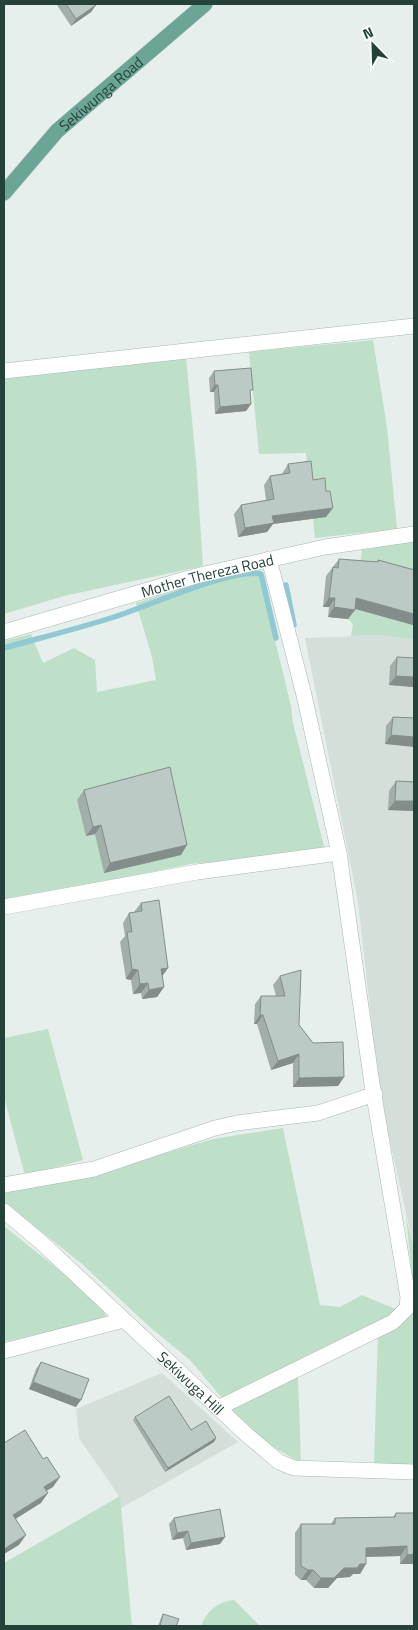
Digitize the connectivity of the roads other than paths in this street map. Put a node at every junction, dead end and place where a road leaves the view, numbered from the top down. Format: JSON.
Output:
{"nodes":[{"id":1,"x":205,"y":4,"type":"edge"},
{"id":2,"x":4,"y":193,"type":"edge"},
{"id":3,"x":414,"y":326,"type":"edge"},
{"id":4,"x":4,"y":371,"type":"edge"},
{"id":5,"x":414,"y":534,"type":"edge"},
{"id":6,"x":269,"y":559,"type":"junction"},
{"id":7,"x":4,"y":632,"type":"edge"},
{"id":8,"x":339,"y":853,"type":"junction"},
{"id":9,"x":4,"y":907,"type":"edge"},
{"id":10,"x":375,"y":1094,"type":"junction"},
{"id":11,"x":4,"y":1186,"type":"edge"},
{"id":12,"x":4,"y":1211,"type":"edge"},
{"id":13,"x":124,"y":1320,"type":"junction"},
{"id":14,"x":4,"y":1351,"type":"edge"},
{"id":15,"x":220,"y":1406,"type":"junction"},
{"id":16,"x":414,"y":1472,"type":"edge"}],
"edges":[{"from":1,"to":2,"type":"main road","name":"Sekiwunga Road"},
{"from":3,"to":4,"type":"street"},
{"from":5,"to":6,"type":"street","name":"Mother Thereza Road"},
{"from":6,"to":7,"type":"street","name":"Mother Thereza Road"},
{"from":6,"to":8,"type":"street"},
{"from":8,"to":9,"type":"street"},
{"from":8,"to":10,"type":"street"},
{"from":10,"to":11,"type":"street"},
{"from":10,"to":15,"type":"street"},
{"from":12,"to":13,"type":"street","name":"Sekiwuga Hill"},
{"from":13,"to":14,"type":"street"},
{"from":13,"to":15,"type":"street","name":"Sekiwuga Hill"},
{"from":15,"to":16,"type":"street","name":"Sekiwuga Hill"}]}
